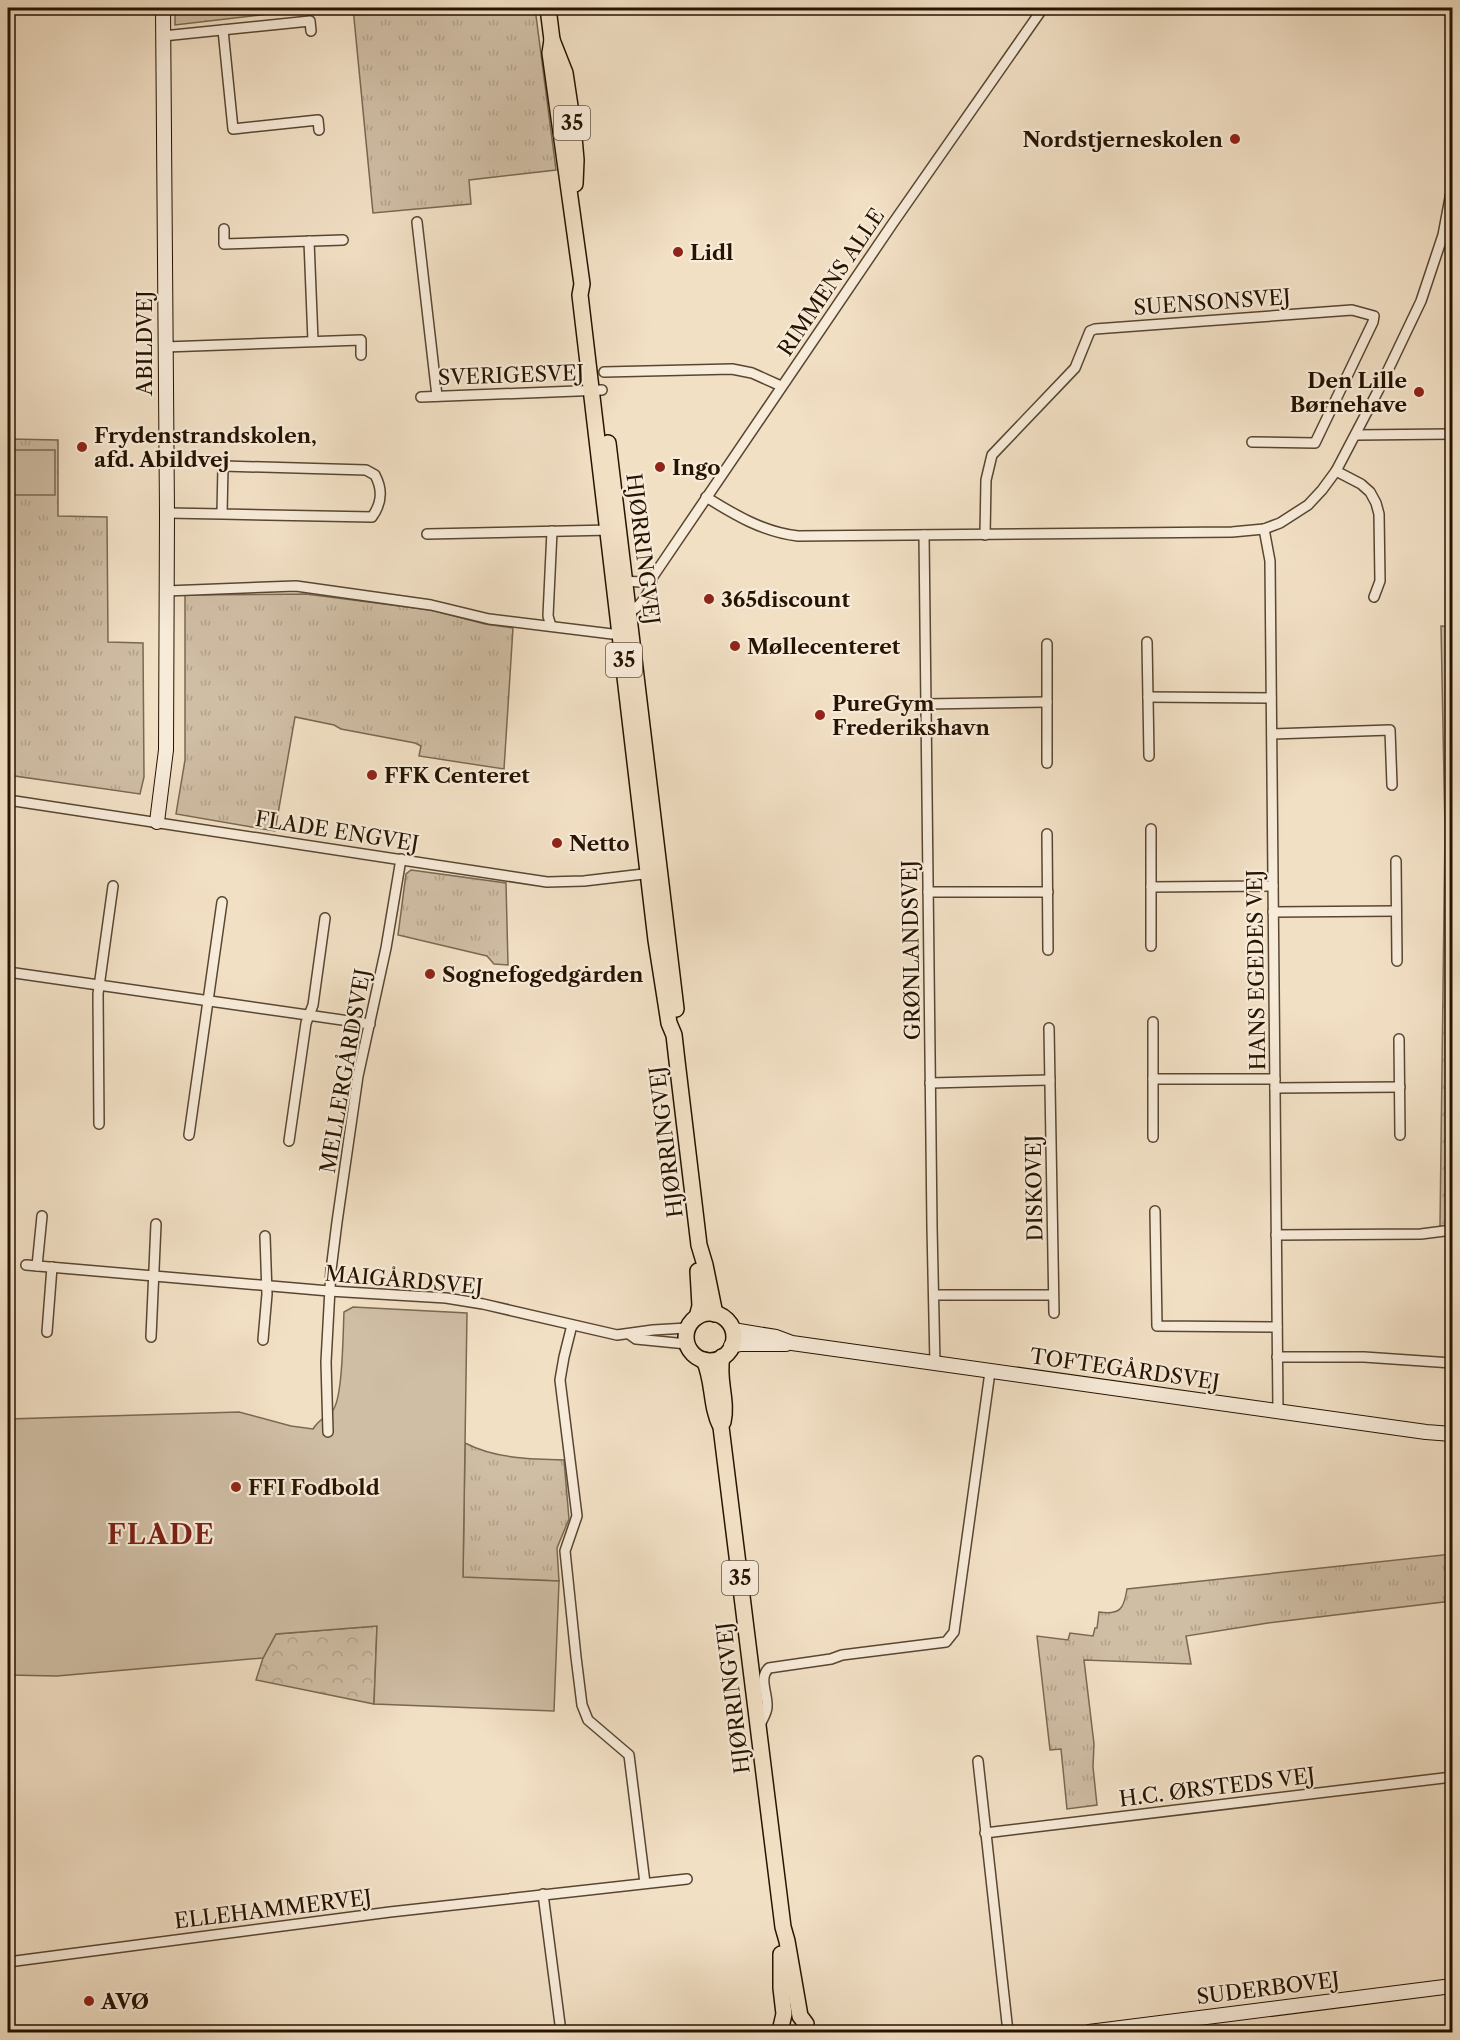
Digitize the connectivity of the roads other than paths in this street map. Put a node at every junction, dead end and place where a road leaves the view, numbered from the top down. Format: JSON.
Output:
{"nodes":[{"id":1,"x":163,"y":8,"type":"edge"},
{"id":2,"x":548,"y":8,"type":"edge"},
{"id":3,"x":1043,"y":8,"type":"edge"},
{"id":4,"x":223,"y":30,"type":"junction"},
{"id":5,"x":311,"y":31,"type":"dead end"},
{"id":6,"x":163,"y":36,"type":"junction"},
{"id":7,"x":319,"y":130,"type":"dead end"},
{"id":8,"x":1452,"y":187,"type":"edge"},
{"id":9,"x":417,"y":222,"type":"dead end"},
{"id":10,"x":224,"y":229,"type":"dead end"},
{"id":11,"x":343,"y":240,"type":"dead end"},
{"id":12,"x":309,"y":242,"type":"junction"},
{"id":13,"x":313,"y":341,"type":"junction"},
{"id":14,"x":165,"y":346,"type":"junction"},
{"id":15,"x":361,"y":355,"type":"dead end"},
{"id":16,"x":604,"y":372,"type":"dead end"},
{"id":17,"x":782,"y":386,"type":"junction"},
{"id":18,"x":597,"y":390,"type":"junction"},
{"id":19,"x":437,"y":396,"type":"junction"},
{"id":20,"x":421,"y":397,"type":"dead end"},
{"id":21,"x":1452,"y":434,"type":"edge"},
{"id":22,"x":1356,"y":435,"type":"junction"},
{"id":23,"x":1252,"y":442,"type":"dead end"},
{"id":24,"x":1336,"y":471,"type":"junction"},
{"id":25,"x":706,"y":497,"type":"junction"},
{"id":26,"x":166,"y":513,"type":"junction"},
{"id":27,"x":222,"y":514,"type":"junction"},
{"id":28,"x":1264,"y":529,"type":"junction"},
{"id":29,"x":614,"y":530,"type":"junction"},
{"id":30,"x":552,"y":531,"type":"junction"},
{"id":31,"x":427,"y":534,"type":"dead end"},
{"id":32,"x":924,"y":535,"type":"junction"},
{"id":33,"x":985,"y":535,"type":"junction"},
{"id":34,"x":652,"y":578,"type":"junction"},
{"id":35,"x":620,"y":580,"type":"junction"},
{"id":36,"x":166,"y":591,"type":"junction"},
{"id":37,"x":1374,"y":597,"type":"dead end"},
{"id":38,"x":624,"y":614,"type":"junction"},
{"id":39,"x":551,"y":626,"type":"junction"},
{"id":40,"x":626,"y":633,"type":"junction"},
{"id":41,"x":1147,"y":642,"type":"dead end"},
{"id":42,"x":1047,"y":644,"type":"dead end"},
{"id":43,"x":1148,"y":697,"type":"junction"},
{"id":44,"x":1271,"y":698,"type":"junction"},
{"id":45,"x":1047,"y":702,"type":"junction"},
{"id":46,"x":925,"y":704,"type":"junction"},
{"id":47,"x":1272,"y":734,"type":"junction"},
{"id":48,"x":1149,"y":756,"type":"dead end"},
{"id":49,"x":1047,"y":763,"type":"dead end"},
{"id":50,"x":1392,"y":785,"type":"dead end"},
{"id":51,"x":8,"y":800,"type":"edge"},
{"id":52,"x":157,"y":822,"type":"junction"},
{"id":53,"x":1151,"y":829,"type":"dead end"},
{"id":54,"x":1047,"y":834,"type":"dead end"},
{"id":55,"x":9,"y":847,"type":"edge"},
{"id":56,"x":401,"y":859,"type":"junction"},
{"id":57,"x":1396,"y":861,"type":"dead end"},
{"id":58,"x":655,"y":872,"type":"junction"},
{"id":59,"x":8,"y":879,"type":"edge"},
{"id":60,"x":113,"y":886,"type":"dead end"},
{"id":61,"x":1273,"y":886,"type":"junction"},
{"id":62,"x":1151,"y":887,"type":"junction"},
{"id":63,"x":928,"y":892,"type":"junction"},
{"id":64,"x":1048,"y":892,"type":"junction"},
{"id":65,"x":222,"y":902,"type":"dead end"},
{"id":66,"x":1396,"y":911,"type":"junction"},
{"id":67,"x":1273,"y":912,"type":"junction"},
{"id":68,"x":325,"y":918,"type":"dead end"},
{"id":69,"x":1152,"y":946,"type":"dead end"},
{"id":70,"x":1048,"y":950,"type":"dead end"},
{"id":71,"x":1397,"y":961,"type":"dead end"},
{"id":72,"x":8,"y":972,"type":"edge"},
{"id":73,"x":99,"y":984,"type":"junction"},
{"id":74,"x":208,"y":1001,"type":"junction"},
{"id":75,"x":309,"y":1015,"type":"junction"},
{"id":76,"x":1153,"y":1022,"type":"dead end"},
{"id":77,"x":370,"y":1024,"type":"junction"},
{"id":78,"x":1049,"y":1028,"type":"dead end"},
{"id":79,"x":1399,"y":1039,"type":"dead end"},
{"id":80,"x":1153,"y":1079,"type":"junction"},
{"id":81,"x":1050,"y":1080,"type":"junction"},
{"id":82,"x":930,"y":1083,"type":"junction"},
{"id":83,"x":1275,"y":1083,"type":"junction"},
{"id":84,"x":1400,"y":1087,"type":"junction"},
{"id":85,"x":99,"y":1124,"type":"dead end"},
{"id":86,"x":189,"y":1135,"type":"dead end"},
{"id":87,"x":1400,"y":1136,"type":"dead end"},
{"id":88,"x":1153,"y":1137,"type":"dead end"},
{"id":89,"x":289,"y":1141,"type":"dead end"},
{"id":90,"x":1155,"y":1211,"type":"dead end"},
{"id":91,"x":42,"y":1216,"type":"dead end"},
{"id":92,"x":156,"y":1224,"type":"dead end"},
{"id":93,"x":1452,"y":1230,"type":"edge"},
{"id":94,"x":1276,"y":1235,"type":"junction"},
{"id":95,"x":265,"y":1236,"type":"dead end"},
{"id":96,"x":699,"y":1245,"type":"junction"},
{"id":97,"x":26,"y":1265,"type":"dead end"},
{"id":98,"x":37,"y":1266,"type":"junction"},
{"id":99,"x":52,"y":1267,"type":"junction"},
{"id":100,"x":154,"y":1276,"type":"junction"},
{"id":101,"x":266,"y":1285,"type":"junction"},
{"id":102,"x":329,"y":1291,"type":"junction"},
{"id":103,"x":934,"y":1295,"type":"junction"},
{"id":104,"x":1053,"y":1295,"type":"junction"},
{"id":105,"x":1054,"y":1313,"type":"dead end"},
{"id":106,"x":715,"y":1314,"type":"junction"},
{"id":107,"x":572,"y":1325,"type":"junction"},
{"id":108,"x":1277,"y":1327,"type":"junction"},
{"id":109,"x":690,"y":1330,"type":"junction"},
{"id":110,"x":733,"y":1330,"type":"junction"},
{"id":111,"x":47,"y":1332,"type":"dead end"},
{"id":112,"x":629,"y":1334,"type":"junction"},
{"id":113,"x":151,"y":1336,"type":"dead end"},
{"id":114,"x":263,"y":1340,"type":"dead end"},
{"id":115,"x":792,"y":1343,"type":"junction"},
{"id":116,"x":727,"y":1352,"type":"junction"},
{"id":117,"x":1277,"y":1357,"type":"junction"},
{"id":118,"x":704,"y":1360,"type":"junction"},
{"id":119,"x":1452,"y":1363,"type":"edge"},
{"id":120,"x":935,"y":1364,"type":"junction"},
{"id":121,"x":990,"y":1372,"type":"junction"},
{"id":122,"x":1278,"y":1411,"type":"junction"},
{"id":123,"x":721,"y":1427,"type":"junction"},
{"id":124,"x":328,"y":1432,"type":"dead end"},
{"id":125,"x":1452,"y":1434,"type":"edge"},
{"id":126,"x":758,"y":1728,"type":"junction"},
{"id":127,"x":978,"y":1761,"type":"dead end"},
{"id":128,"x":1452,"y":1777,"type":"edge"},
{"id":129,"x":985,"y":1833,"type":"junction"},
{"id":130,"x":687,"y":1879,"type":"dead end"},
{"id":131,"x":645,"y":1883,"type":"junction"},
{"id":132,"x":543,"y":1894,"type":"junction"},
{"id":133,"x":783,"y":1927,"type":"junction"},
{"id":134,"x":8,"y":1962,"type":"edge"},
{"id":135,"x":1452,"y":1986,"type":"edge"},
{"id":136,"x":812,"y":2028,"type":"edge"},
{"id":137,"x":777,"y":2030,"type":"edge"},
{"id":138,"x":561,"y":2032,"type":"edge"},
{"id":139,"x":1008,"y":2032,"type":"edge"},
{"id":140,"x":1089,"y":2032,"type":"edge"}],
"edges":[{"from":1,"to":6,"type":"street","name":"ABILDVEJ"},
{"from":2,"to":18,"type":"main road","name":"HJØRRINGVEJ","number":"35"},
{"from":3,"to":17,"type":"street","name":"RIMMENS ALLE"},
{"from":4,"to":5,"type":"street"},
{"from":4,"to":6,"type":"street"},
{"from":4,"to":7,"type":"street"},
{"from":6,"to":14,"type":"street","name":"ABILDVEJ"},
{"from":8,"to":22,"type":"street"},
{"from":9,"to":19,"type":"street"},
{"from":10,"to":12,"type":"street"},
{"from":11,"to":12,"type":"street"},
{"from":12,"to":13,"type":"street"},
{"from":13,"to":14,"type":"street"},
{"from":13,"to":15,"type":"street"},
{"from":14,"to":26,"type":"street","name":"ABILDVEJ"},
{"from":16,"to":17,"type":"street"},
{"from":17,"to":25,"type":"street","name":"RIMMENS ALLE"},
{"from":18,"to":19,"type":"street","name":"SVERIGESVEJ"},
{"from":18,"to":29,"type":"main road","name":"HJØRRINGVEJ","number":"35"},
{"from":19,"to":20,"type":"street","name":"SVERIGESVEJ"},
{"from":21,"to":22,"type":"street"},
{"from":22,"to":24,"type":"street"},
{"from":23,"to":33,"type":"street","name":"SUENSONSVEJ"},
{"from":24,"to":28,"type":"street"},
{"from":24,"to":37,"type":"street"},
{"from":25,"to":32,"type":"street"},
{"from":25,"to":34,"type":"street","name":"RIMMENS ALLE"},
{"from":26,"to":27,"type":"street"},
{"from":26,"to":36,"type":"street","name":"ABILDVEJ"},
{"from":27,"to":27,"type":"street"},
{"from":28,"to":33,"type":"street"},
{"from":28,"to":44,"type":"street","name":"HANS EGEDES VEJ"},
{"from":29,"to":30,"type":"street"},
{"from":29,"to":35,"type":"main road","name":"HJØRRINGVEJ","number":"35"},
{"from":30,"to":31,"type":"street"},
{"from":30,"to":39,"type":"street"},
{"from":32,"to":33,"type":"street"},
{"from":32,"to":46,"type":"street","name":"GRØNLANDSVEJ"},
{"from":34,"to":35,"type":"street"},
{"from":34,"to":38,"type":"street","name":"RIMMENS ALLE"},
{"from":35,"to":38,"type":"main road","name":"HJØRRINGVEJ","number":"35"},
{"from":36,"to":39,"type":"street"},
{"from":36,"to":52,"type":"street","name":"ABILDVEJ"},
{"from":38,"to":40,"type":"main road","name":"HJØRRINGVEJ","number":"35"},
{"from":39,"to":40,"type":"street"},
{"from":40,"to":58,"type":"main road","name":"HJØRRINGVEJ","number":"35"},
{"from":41,"to":43,"type":"street"},
{"from":42,"to":45,"type":"street"},
{"from":43,"to":44,"type":"street"},
{"from":43,"to":48,"type":"street"},
{"from":44,"to":47,"type":"street","name":"HANS EGEDES VEJ"},
{"from":45,"to":46,"type":"street"},
{"from":45,"to":49,"type":"street"},
{"from":46,"to":63,"type":"street","name":"GRØNLANDSVEJ"},
{"from":47,"to":50,"type":"street"},
{"from":47,"to":61,"type":"street","name":"HANS EGEDES VEJ"},
{"from":51,"to":52,"type":"street","name":"FLADE ENGVEJ"},
{"from":52,"to":56,"type":"street","name":"FLADE ENGVEJ"},
{"from":53,"to":62,"type":"street"},
{"from":54,"to":64,"type":"street"},
{"from":55,"to":59,"type":"street"},
{"from":56,"to":58,"type":"street","name":"FLADE ENGVEJ"},
{"from":56,"to":77,"type":"street","name":"MELLERGÅRDSVEJ"},
{"from":57,"to":66,"type":"street"},
{"from":58,"to":96,"type":"main road","name":"HJØRRINGVEJ","number":"35"},
{"from":60,"to":73,"type":"street"},
{"from":61,"to":62,"type":"street"},
{"from":61,"to":67,"type":"street","name":"HANS EGEDES VEJ"},
{"from":62,"to":69,"type":"street"},
{"from":63,"to":64,"type":"street"},
{"from":63,"to":82,"type":"street","name":"GRØNLANDSVEJ"},
{"from":64,"to":70,"type":"street"},
{"from":65,"to":74,"type":"street"},
{"from":66,"to":67,"type":"street"},
{"from":66,"to":71,"type":"street"},
{"from":67,"to":83,"type":"street","name":"HANS EGEDES VEJ"},
{"from":68,"to":75,"type":"street"},
{"from":72,"to":73,"type":"street"},
{"from":73,"to":74,"type":"street"},
{"from":73,"to":85,"type":"street"},
{"from":74,"to":75,"type":"street"},
{"from":74,"to":86,"type":"street"},
{"from":75,"to":77,"type":"street"},
{"from":75,"to":89,"type":"street"},
{"from":76,"to":80,"type":"street"},
{"from":77,"to":102,"type":"street","name":"MELLERGÅRDSVEJ"},
{"from":78,"to":81,"type":"street","name":"DISKOVEJ"},
{"from":79,"to":84,"type":"street"},
{"from":80,"to":83,"type":"street"},
{"from":80,"to":88,"type":"street"},
{"from":81,"to":82,"type":"street"},
{"from":81,"to":104,"type":"street","name":"DISKOVEJ"},
{"from":82,"to":103,"type":"street","name":"GRØNLANDSVEJ"},
{"from":83,"to":84,"type":"street"},
{"from":83,"to":94,"type":"street","name":"HANS EGEDES VEJ"},
{"from":84,"to":87,"type":"street"},
{"from":90,"to":108,"type":"street"},
{"from":91,"to":98,"type":"street"},
{"from":92,"to":100,"type":"street"},
{"from":93,"to":94,"type":"street"},
{"from":94,"to":108,"type":"street","name":"HANS EGEDES VEJ"},
{"from":95,"to":101,"type":"street"},
{"from":96,"to":106,"type":"main road","name":"HJØRRINGVEJ","number":"35"},
{"from":96,"to":109,"type":"main road","name":"HJØRRINGVEJ","number":"35"},
{"from":97,"to":98,"type":"street","name":"MAIGÅRDSVEJ"},
{"from":98,"to":99,"type":"street","name":"MAIGÅRDSVEJ"},
{"from":99,"to":100,"type":"street","name":"MAIGÅRDSVEJ"},
{"from":99,"to":111,"type":"street"},
{"from":100,"to":101,"type":"street","name":"MAIGÅRDSVEJ"},
{"from":100,"to":113,"type":"street"},
{"from":101,"to":102,"type":"street","name":"MAIGÅRDSVEJ"},
{"from":101,"to":114,"type":"street"},
{"from":102,"to":107,"type":"street","name":"MAIGÅRDSVEJ"},
{"from":102,"to":124,"type":"street","name":"MELLERGÅRDSVEJ"},
{"from":103,"to":104,"type":"street"},
{"from":103,"to":120,"type":"street","name":"GRØNLANDSVEJ"},
{"from":104,"to":105,"type":"street","name":"DISKOVEJ"},
{"from":106,"to":109,"type":"main road"},
{"from":106,"to":110,"type":"main road"},
{"from":107,"to":112,"type":"street","name":"MAIGÅRDSVEJ"},
{"from":107,"to":131,"type":"street"},
{"from":108,"to":117,"type":"street","name":"HANS EGEDES VEJ"},
{"from":109,"to":112,"type":"street","name":"MAIGÅRDSVEJ"},
{"from":109,"to":112,"type":"street","name":"MAIGÅRDSVEJ"},
{"from":109,"to":118,"type":"main road"},
{"from":110,"to":115,"type":"street","name":"TOFTEGÅRDSVEJ"},
{"from":110,"to":116,"type":"main road","number":"35"},
{"from":115,"to":116,"type":"street","name":"TOFTEGÅRDSVEJ"},
{"from":115,"to":120,"type":"street","name":"TOFTEGÅRDSVEJ"},
{"from":116,"to":118,"type":"main road"},
{"from":116,"to":123,"type":"main road","name":"HJØRRINGVEJ","number":"35"},
{"from":117,"to":119,"type":"street"},
{"from":117,"to":122,"type":"street","name":"HANS EGEDES VEJ"},
{"from":118,"to":123,"type":"main road","name":"HJØRRINGVEJ","number":"35"},
{"from":120,"to":121,"type":"street","name":"TOFTEGÅRDSVEJ"},
{"from":121,"to":122,"type":"street","name":"TOFTEGÅRDSVEJ"},
{"from":121,"to":126,"type":"street"},
{"from":122,"to":125,"type":"street","name":"TOFTEGÅRDSVEJ"},
{"from":123,"to":126,"type":"main road","name":"HJØRRINGVEJ","number":"35"},
{"from":126,"to":133,"type":"main road","name":"HJØRRINGVEJ","number":"35"},
{"from":127,"to":129,"type":"street"},
{"from":128,"to":129,"type":"street","name":"H.C. ØRSTEDS VEJ"},
{"from":129,"to":139,"type":"street"},
{"from":130,"to":131,"type":"street","name":"ELLEHAMMERVEJ"},
{"from":131,"to":132,"type":"street","name":"ELLEHAMMERVEJ"},
{"from":132,"to":134,"type":"street","name":"ELLEHAMMERVEJ"},
{"from":132,"to":138,"type":"street"},
{"from":133,"to":136,"type":"main road","name":"HJØRRINGVEJ","number":"35"},
{"from":133,"to":137,"type":"main road","name":"HJØRRINGVEJ","number":"35"},
{"from":135,"to":140,"type":"street","name":"SUDERBOVEJ"},
{"from":136,"to":137,"type":"main road","number":"35"}]}
